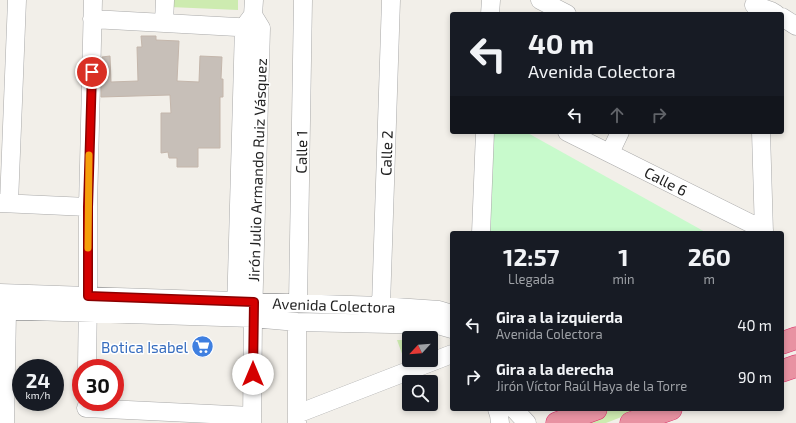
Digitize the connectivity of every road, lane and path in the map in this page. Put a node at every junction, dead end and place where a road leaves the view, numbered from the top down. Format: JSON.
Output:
{"nodes":[{"id":1,"x":17,"y":0,"type":"edge"},
{"id":2,"x":93,"y":0,"type":"edge"},
{"id":3,"x":165,"y":0,"type":"edge"},
{"id":4,"x":303,"y":0,"type":"edge"},
{"id":5,"x":391,"y":0,"type":"edge"},
{"id":6,"x":491,"y":0,"type":"edge"},
{"id":7,"x":540,"y":0,"type":"edge"},
{"id":8,"x":753,"y":6,"type":"edge"},
{"id":9,"x":490,"y":12,"type":"edge"},
{"id":10,"x":563,"y":12,"type":"edge"},
{"id":11,"x":773,"y":12,"type":"edge"},
{"id":12,"x":253,"y":17,"type":"edge"},
{"id":13,"x":784,"y":18,"type":"edge"},
{"id":14,"x":92,"y":19,"type":"junction"},
{"id":15,"x":164,"y":22,"type":"junction"},
{"id":16,"x":796,"y":26,"type":"edge"},
{"id":17,"x":485,"y":134,"type":"edge"},
{"id":18,"x":571,"y":134,"type":"edge"},
{"id":19,"x":619,"y":134,"type":"edge"},
{"id":20,"x":761,"y":134,"type":"edge"},
{"id":21,"x":610,"y":153,"type":"junction"},
{"id":22,"x":4,"y":203,"type":"edge"},
{"id":23,"x":88,"y":207,"type":"junction"},
{"id":24,"x":481,"y":231,"type":"edge"},
{"id":25,"x":762,"y":231,"type":"edge"},
{"id":26,"x":764,"y":231,"type":"edge"},
{"id":27,"x":0,"y":293,"type":"edge"},
{"id":28,"x":298,"y":303,"type":"junction"},
{"id":29,"x":88,"y":305,"type":"junction"},
{"id":30,"x":381,"y":306,"type":"junction"},
{"id":31,"x":245,"y":310,"type":"junction"},
{"id":32,"x":4,"y":311,"type":"edge"},
{"id":33,"x":450,"y":313,"type":"edge"},
{"id":34,"x":297,"y":322,"type":"junction"},
{"id":35,"x":450,"y":328,"type":"edge"},
{"id":36,"x":796,"y":338,"type":"edge"},
{"id":37,"x":784,"y":342,"type":"edge"},
{"id":38,"x":450,"y":355,"type":"edge"},
{"id":39,"x":87,"y":359,"type":"edge"},
{"id":40,"x":86,"y":411,"type":"edge"},
{"id":41,"x":498,"y":411,"type":"edge"},
{"id":42,"x":516,"y":411,"type":"edge"},
{"id":43,"x":590,"y":411,"type":"edge"},
{"id":44,"x":665,"y":411,"type":"edge"},
{"id":45,"x":176,"y":418,"type":"edge"},
{"id":46,"x":297,"y":418,"type":"edge"},
{"id":47,"x":252,"y":420,"type":"edge"},
{"id":48,"x":5,"y":423,"type":"edge"},
{"id":49,"x":500,"y":423,"type":"edge"},
{"id":50,"x":527,"y":423,"type":"edge"},
{"id":51,"x":557,"y":423,"type":"edge"},
{"id":52,"x":630,"y":423,"type":"edge"}],
"edges":[{"from":1,"to":22,"type":"street"},
{"from":2,"to":14,"type":"street"},
{"from":3,"to":15,"type":"street"},
{"from":4,"to":28,"type":"street","name":"Calle 1"},
{"from":5,"to":30,"type":"street","name":"Calle 2"},
{"from":6,"to":9,"type":"street"},
{"from":7,"to":10,"type":"street"},
{"from":8,"to":11,"type":"street"},
{"from":12,"to":15,"type":"street"},
{"from":12,"to":31,"type":"street","name":"Jirón Julio Armando Ruiz Vásquez"},
{"from":13,"to":16,"type":"street"},
{"from":14,"to":15,"type":"street"},
{"from":14,"to":23,"type":"street"},
{"from":17,"to":24,"type":"street"},
{"from":18,"to":21,"type":"street","name":"Calle 6"},
{"from":19,"to":21,"type":"street"},
{"from":20,"to":26,"type":"street"},
{"from":21,"to":25,"type":"street","name":"Calle 6"},
{"from":22,"to":23,"type":"street"},
{"from":23,"to":29,"type":"street"},
{"from":27,"to":29,"type":"street","name":"Avenida Colectora"},
{"from":28,"to":30,"type":"street","name":"Avenida Colectora"},
{"from":28,"to":31,"type":"street","name":"Avenida Colectora"},
{"from":29,"to":31,"type":"street","name":"Avenida Colectora"},
{"from":29,"to":32,"type":"street","name":"Avenida Colectora"},
{"from":29,"to":39,"type":"street"},
{"from":30,"to":33,"type":"street","name":"Avenida Colectora"},
{"from":31,"to":34,"type":"street","name":"Avenida Colectora"},
{"from":31,"to":47,"type":"street","name":"Jirón Julio Armando Ruiz Vásquez"},
{"from":32,"to":48,"type":"street"},
{"from":34,"to":35,"type":"street","name":"Avenida Colectora"},
{"from":34,"to":46,"type":"street"},
{"from":36,"to":37,"type":"highway"},
{"from":38,"to":46,"type":"street"},
{"from":40,"to":45,"type":"street"},
{"from":41,"to":49,"type":"street"},
{"from":42,"to":50,"type":"street"},
{"from":43,"to":51,"type":"highway"},
{"from":44,"to":52,"type":"highway"},
{"from":45,"to":47,"type":"street"}]}
